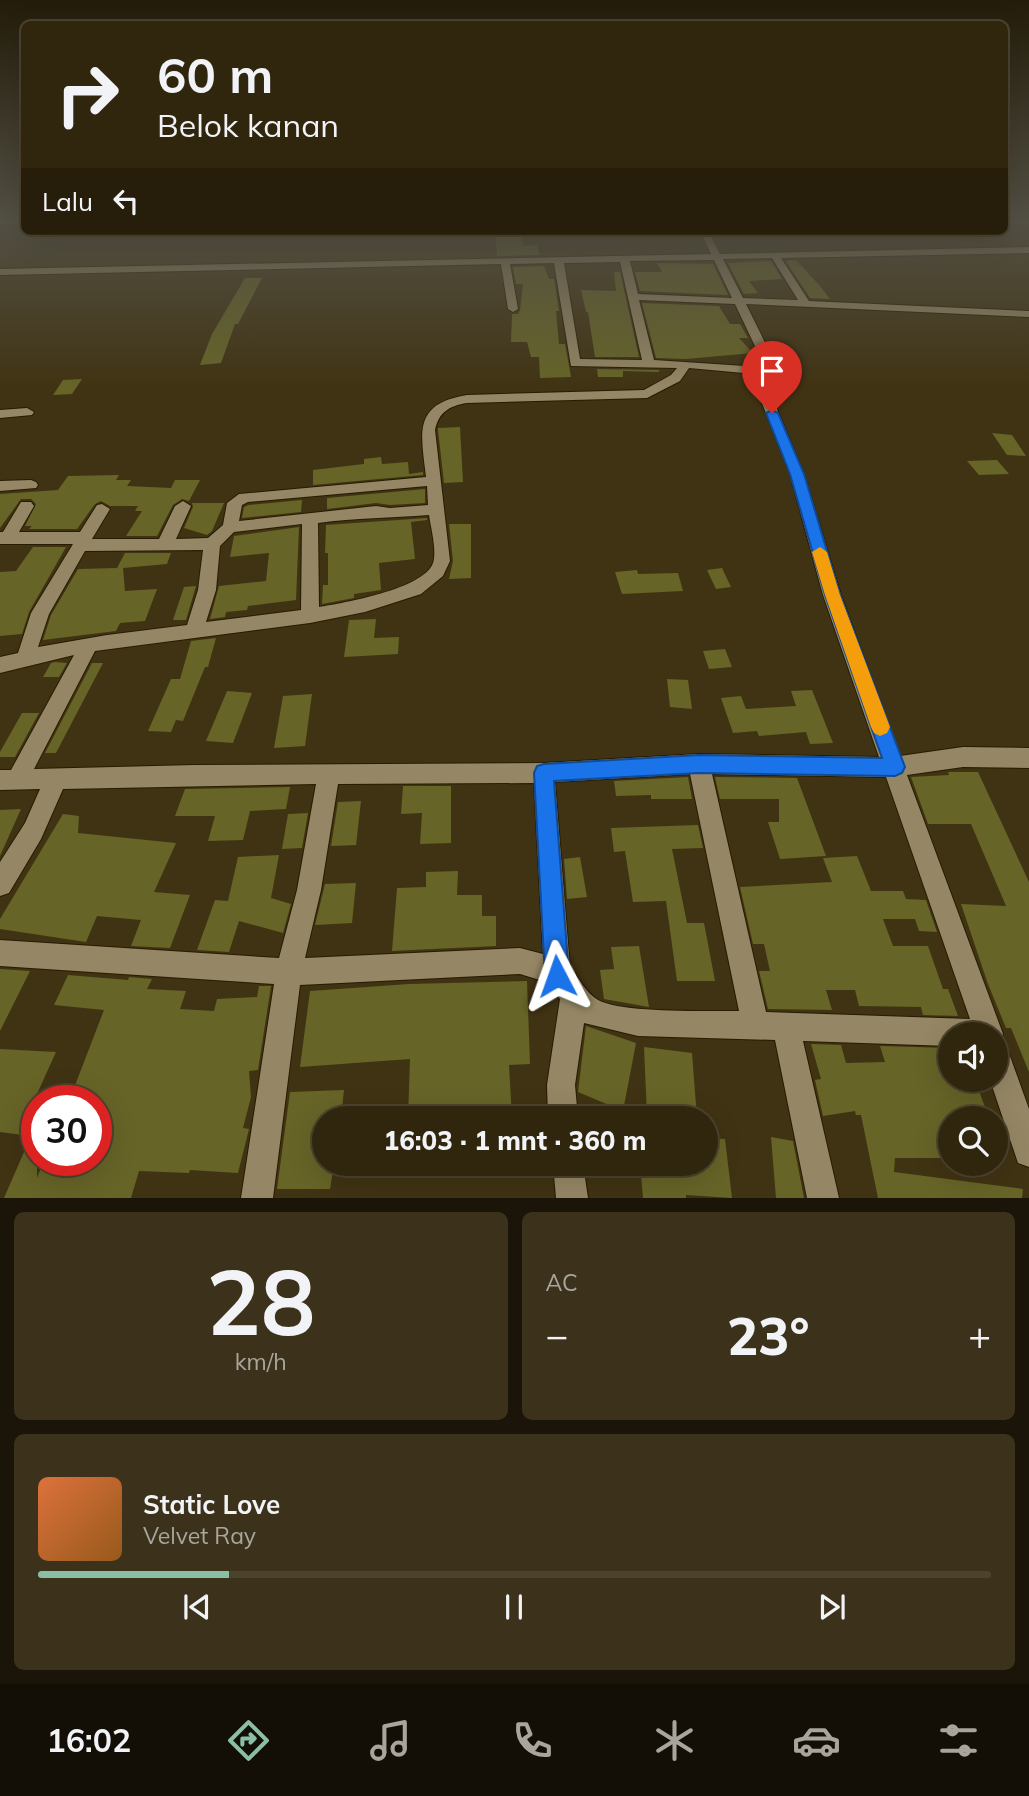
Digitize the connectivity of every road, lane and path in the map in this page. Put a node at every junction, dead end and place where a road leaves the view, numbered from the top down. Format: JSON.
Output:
{"nodes":[{"id":1,"x":508,"y":278,"type":"edge"},
{"id":2,"x":562,"y":278,"type":"edge"},
{"id":3,"x":629,"y":278,"type":"edge"},
{"id":4,"x":727,"y":278,"type":"edge"},
{"id":5,"x":790,"y":278,"type":"edge"},
{"id":6,"x":634,"y":297,"type":"junction"},
{"id":7,"x":739,"y":301,"type":"junction"},
{"id":8,"x":806,"y":303,"type":"junction"},
{"id":9,"x":513,"y":309,"type":"dead end"},
{"id":10,"x":1029,"y":314,"type":"edge"},
{"id":11,"x":649,"y":364,"type":"junction"},
{"id":12,"x":685,"y":364,"type":"junction"},
{"id":13,"x":761,"y":381,"type":"junction"},
{"id":14,"x":27,"y":412,"type":"dead end"},
{"id":15,"x":0,"y":414,"type":"edge"},
{"id":16,"x":432,"y":481,"type":"junction"},
{"id":17,"x":31,"y":485,"type":"dead end"},
{"id":18,"x":0,"y":486,"type":"edge"},
{"id":19,"x":26,"y":506,"type":"dead end"},
{"id":20,"x":183,"y":506,"type":"dead end"},
{"id":21,"x":102,"y":509,"type":"dead end"},
{"id":22,"x":437,"y":509,"type":"junction"},
{"id":23,"x":310,"y":519,"type":"junction"},
{"id":24,"x":230,"y":527,"type":"junction"},
{"id":25,"x":6,"y":538,"type":"edge"},
{"id":26,"x":82,"y":542,"type":"junction"},
{"id":27,"x":165,"y":544,"type":"junction"},
{"id":28,"x":212,"y":544,"type":"junction"},
{"id":29,"x":0,"y":555,"type":"edge"},
{"id":30,"x":310,"y":616,"type":"junction"},
{"id":31,"x":194,"y":632,"type":"junction"},
{"id":32,"x":89,"y":645,"type":"junction"},
{"id":33,"x":25,"y":659,"type":"junction"},
{"id":34,"x":0,"y":665,"type":"edge"},
{"id":35,"x":1029,"y":758,"type":"edge"},
{"id":36,"x":699,"y":764,"type":"junction"},
{"id":37,"x":895,"y":767,"type":"junction"},
{"id":38,"x":544,"y":773,"type":"junction"},
{"id":39,"x":329,"y":774,"type":"junction"},
{"id":40,"x":57,"y":777,"type":"junction"},
{"id":41,"x":9,"y":780,"type":"edge"},
{"id":42,"x":0,"y":884,"type":"edge"},
{"id":43,"x":0,"y":953,"type":"edge"},
{"id":44,"x":289,"y":972,"type":"junction"},
{"id":45,"x":557,"y":976,"type":"junction"},
{"id":46,"x":574,"y":998,"type":"junction"},
{"id":47,"x":984,"y":1022,"type":"edge"},
{"id":48,"x":755,"y":1025,"type":"junction"},
{"id":49,"x":786,"y":1026,"type":"junction"},
{"id":50,"x":938,"y":1037,"type":"edge"},
{"id":51,"x":1008,"y":1091,"type":"edge"},
{"id":52,"x":562,"y":1106,"type":"edge"},
{"id":53,"x":1029,"y":1152,"type":"edge"},
{"id":54,"x":569,"y":1176,"type":"edge"},
{"id":55,"x":257,"y":1198,"type":"edge"},
{"id":56,"x":572,"y":1198,"type":"edge"},
{"id":57,"x":823,"y":1198,"type":"edge"}],
"edges":[{"from":1,"to":9,"type":"street"},
{"from":2,"to":11,"type":"street"},
{"from":3,"to":6,"type":"street"},
{"from":4,"to":7,"type":"street"},
{"from":5,"to":8,"type":"street"},
{"from":6,"to":7,"type":"street"},
{"from":6,"to":11,"type":"street"},
{"from":7,"to":8,"type":"street"},
{"from":7,"to":13,"type":"street"},
{"from":8,"to":10,"type":"street"},
{"from":11,"to":12,"type":"street"},
{"from":12,"to":13,"type":"street"},
{"from":12,"to":16,"type":"street"},
{"from":13,"to":37,"type":"street"},
{"from":14,"to":15,"type":"street"},
{"from":16,"to":22,"type":"street"},
{"from":16,"to":24,"type":"street"},
{"from":17,"to":18,"type":"street"},
{"from":19,"to":25,"type":"street"},
{"from":20,"to":27,"type":"street"},
{"from":21,"to":26,"type":"street"},
{"from":22,"to":23,"type":"street"},
{"from":22,"to":30,"type":"street"},
{"from":23,"to":24,"type":"street"},
{"from":23,"to":30,"type":"street"},
{"from":24,"to":28,"type":"street"},
{"from":25,"to":26,"type":"street"},
{"from":25,"to":29,"type":"street"},
{"from":26,"to":27,"type":"street"},
{"from":26,"to":33,"type":"street"},
{"from":27,"to":28,"type":"street"},
{"from":28,"to":31,"type":"street"},
{"from":30,"to":31,"type":"street"},
{"from":31,"to":32,"type":"street"},
{"from":32,"to":33,"type":"street"},
{"from":32,"to":41,"type":"street"},
{"from":33,"to":34,"type":"street"},
{"from":35,"to":37,"type":"street"},
{"from":36,"to":37,"type":"street"},
{"from":36,"to":38,"type":"street"},
{"from":36,"to":48,"type":"street"},
{"from":37,"to":47,"type":"street"},
{"from":38,"to":39,"type":"street"},
{"from":38,"to":45,"type":"street"},
{"from":39,"to":40,"type":"street"},
{"from":39,"to":44,"type":"street"},
{"from":40,"to":41,"type":"street"},
{"from":40,"to":42,"type":"street"},
{"from":43,"to":44,"type":"street"},
{"from":44,"to":45,"type":"street"},
{"from":44,"to":55,"type":"street"},
{"from":45,"to":46,"type":"street"},
{"from":46,"to":48,"type":"street"},
{"from":46,"to":52,"type":"street"},
{"from":48,"to":49,"type":"street"},
{"from":49,"to":50,"type":"street"},
{"from":49,"to":57,"type":"street"},
{"from":51,"to":53,"type":"street"},
{"from":54,"to":56,"type":"street"}]}
